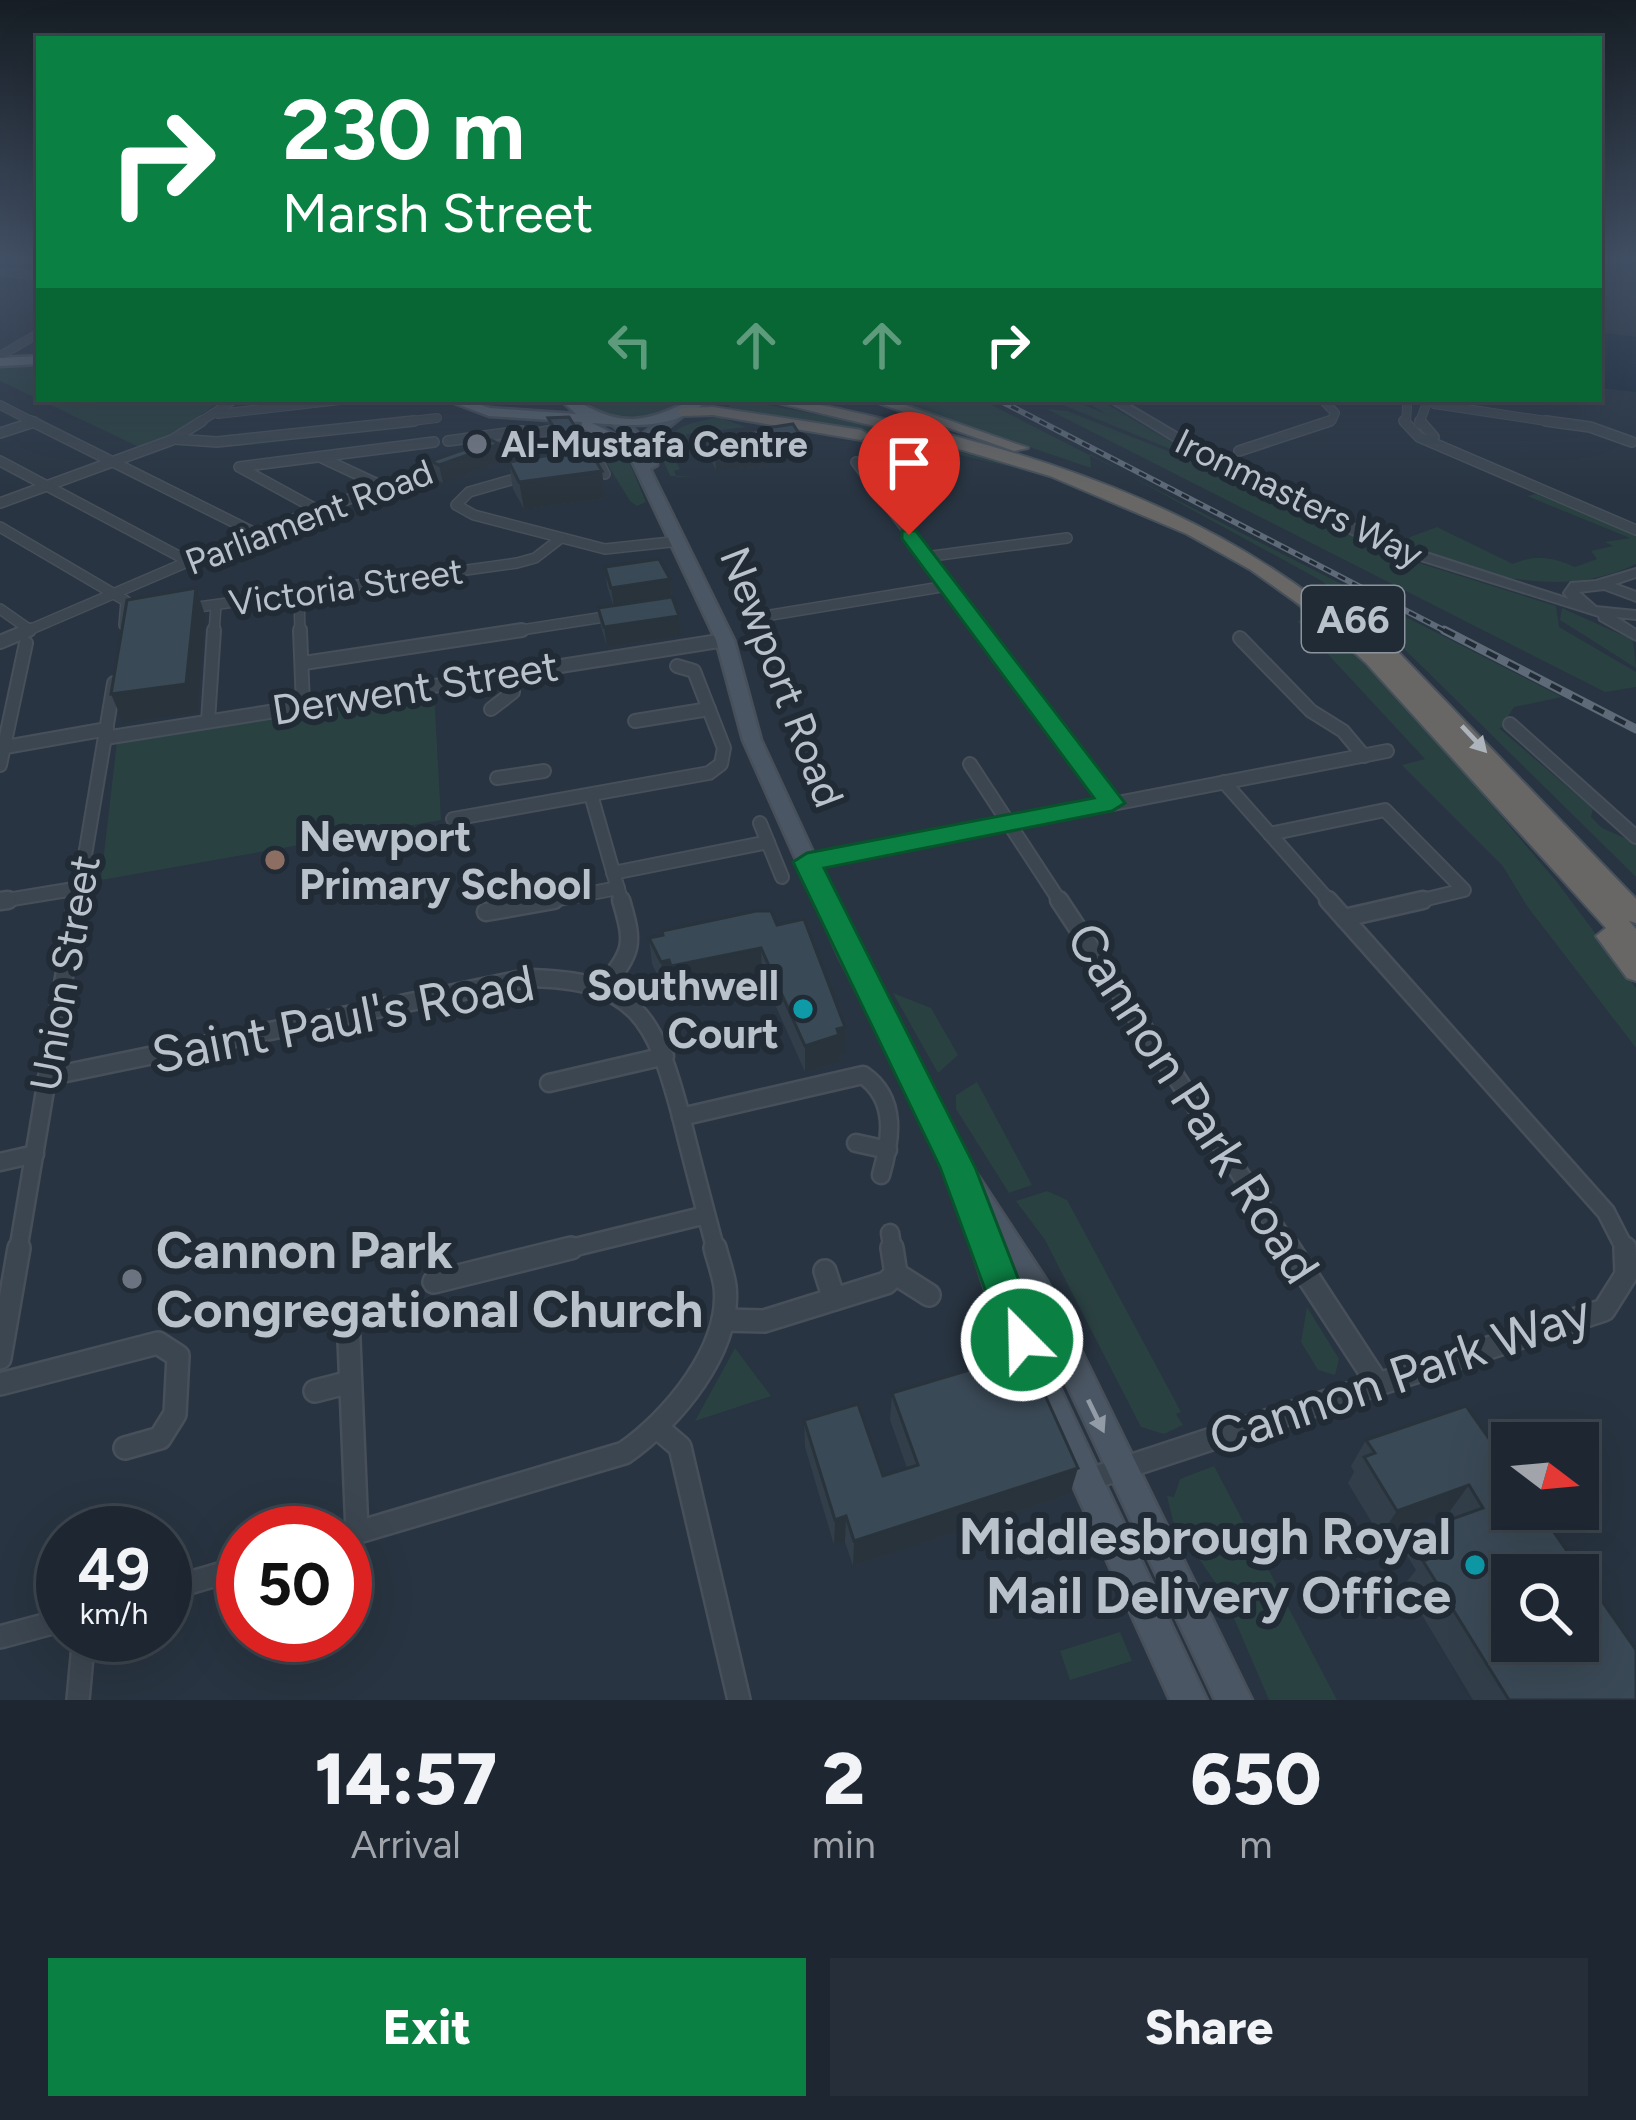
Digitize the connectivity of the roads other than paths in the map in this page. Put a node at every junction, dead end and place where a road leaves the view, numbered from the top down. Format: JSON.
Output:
{"nodes":[{"id":1,"x":31,"y":339,"type":"edge"},
{"id":2,"x":0,"y":359,"type":"edge"},
{"id":3,"x":36,"y":360,"type":"edge"},
{"id":4,"x":231,"y":402,"type":"edge"},
{"id":5,"x":323,"y":402,"type":"edge"},
{"id":6,"x":460,"y":402,"type":"edge"},
{"id":7,"x":473,"y":402,"type":"edge"},
{"id":8,"x":550,"y":402,"type":"edge"},
{"id":9,"x":566,"y":402,"type":"edge"},
{"id":10,"x":698,"y":402,"type":"edge"},
{"id":11,"x":792,"y":402,"type":"edge"},
{"id":12,"x":811,"y":402,"type":"edge"},
{"id":13,"x":884,"y":402,"type":"edge"},
{"id":14,"x":1116,"y":402,"type":"edge"},
{"id":15,"x":1325,"y":402,"type":"edge"},
{"id":16,"x":1402,"y":403,"type":"edge"},
{"id":17,"x":1429,"y":404,"type":"edge"},
{"id":18,"x":0,"y":405,"type":"edge"},
{"id":19,"x":822,"y":406,"type":"junction"},
{"id":20,"x":680,"y":414,"type":"junction"},
{"id":21,"x":212,"y":415,"type":"junction"},
{"id":22,"x":437,"y":418,"type":"dead end"},
{"id":23,"x":556,"y":418,"type":"junction"},
{"id":24,"x":612,"y":421,"type":"junction"},
{"id":25,"x":34,"y":422,"type":"junction"},
{"id":26,"x":0,"y":433,"type":"edge"},
{"id":27,"x":532,"y":436,"type":"junction"},
{"id":28,"x":174,"y":440,"type":"junction"},
{"id":29,"x":448,"y":441,"type":"dead end"},
{"id":30,"x":434,"y":442,"type":"dead end"},
{"id":31,"x":1632,"y":442,"type":"dead end"},
{"id":32,"x":404,"y":446,"type":"junction"},
{"id":33,"x":635,"y":450,"type":"junction"},
{"id":34,"x":1239,"y":451,"type":"dead end"},
{"id":35,"x":318,"y":456,"type":"junction"},
{"id":36,"x":0,"y":461,"type":"edge"},
{"id":37,"x":111,"y":462,"type":"junction"},
{"id":38,"x":856,"y":462,"type":"dead end"},
{"id":39,"x":446,"y":464,"type":"junction"},
{"id":40,"x":588,"y":472,"type":"edge"},
{"id":41,"x":651,"y":478,"type":"junction"},
{"id":42,"x":511,"y":480,"type":"edge"},
{"id":43,"x":47,"y":486,"type":"junction"},
{"id":44,"x":382,"y":486,"type":"junction"},
{"id":45,"x":1145,"y":498,"type":"junction"},
{"id":46,"x":0,"y":503,"type":"edge"},
{"id":47,"x":316,"y":509,"type":"junction"},
{"id":48,"x":1636,"y":526,"type":"edge"},
{"id":49,"x":0,"y":527,"type":"edge"},
{"id":50,"x":255,"y":532,"type":"junction"},
{"id":51,"x":560,"y":538,"type":"junction"},
{"id":52,"x":1067,"y":538,"type":"dead end"},
{"id":53,"x":1207,"y":538,"type":"junction"},
{"id":54,"x":680,"y":541,"type":"junction"},
{"id":55,"x":926,"y":557,"type":"junction"},
{"id":56,"x":188,"y":561,"type":"junction"},
{"id":57,"x":1636,"y":573,"type":"edge"},
{"id":58,"x":1495,"y":580,"type":"junction"},
{"id":59,"x":1598,"y":584,"type":"junction"},
{"id":60,"x":947,"y":586,"type":"junction"},
{"id":61,"x":1576,"y":586,"type":"junction"},
{"id":62,"x":1636,"y":592,"type":"edge"},
{"id":63,"x":113,"y":594,"type":"junction"},
{"id":64,"x":299,"y":595,"type":"junction"},
{"id":65,"x":216,"y":604,"type":"junction"},
{"id":66,"x":1584,"y":608,"type":"junction"},
{"id":67,"x":0,"y":609,"type":"edge"},
{"id":68,"x":164,"y":611,"type":"edge"},
{"id":69,"x":145,"y":614,"type":"edge"},
{"id":70,"x":625,"y":614,"type":"edge"},
{"id":71,"x":1601,"y":614,"type":"junction"},
{"id":72,"x":771,"y":615,"type":"dead end"},
{"id":73,"x":1636,"y":615,"type":"edge"},
{"id":74,"x":125,"y":616,"type":"junction"},
{"id":75,"x":28,"y":636,"type":"junction"},
{"id":76,"x":1636,"y":636,"type":"edge"},
{"id":77,"x":1240,"y":638,"type":"dead end"},
{"id":78,"x":122,"y":640,"type":"edge"},
{"id":79,"x":725,"y":640,"type":"junction"},
{"id":80,"x":0,"y":642,"type":"edge"},
{"id":81,"x":304,"y":662,"type":"junction"},
{"id":82,"x":118,"y":663,"type":"edge"},
{"id":83,"x":677,"y":666,"type":"dead end"},
{"id":84,"x":514,"y":671,"type":"junction"},
{"id":85,"x":303,"y":705,"type":"junction"},
{"id":86,"x":491,"y":709,"type":"dead end"},
{"id":87,"x":709,"y":709,"type":"junction"},
{"id":88,"x":208,"y":721,"type":"junction"},
{"id":89,"x":634,"y":722,"type":"dead end"},
{"id":90,"x":1510,"y":724,"type":"dead end"},
{"id":91,"x":106,"y":734,"type":"junction"},
{"id":92,"x":3,"y":746,"type":"edge"},
{"id":93,"x":1387,"y":751,"type":"dead end"},
{"id":94,"x":1364,"y":756,"type":"junction"},
{"id":95,"x":970,"y":764,"type":"dead end"},
{"id":96,"x":0,"y":765,"type":"edge"},
{"id":97,"x":544,"y":771,"type":"dead end"},
{"id":98,"x":1224,"y":782,"type":"junction"},
{"id":99,"x":1509,"y":791,"type":"junction"},
{"id":100,"x":591,"y":795,"type":"junction"},
{"id":101,"x":1112,"y":803,"type":"junction"},
{"id":102,"x":515,"y":808,"type":"junction"},
{"id":103,"x":453,"y":819,"type":"dead end"},
{"id":104,"x":760,"y":823,"type":"dead end"},
{"id":105,"x":1009,"y":823,"type":"junction"},
{"id":106,"x":1270,"y":834,"type":"junction"},
{"id":107,"x":1636,"y":837,"type":"edge"},
{"id":108,"x":768,"y":842,"type":"junction"},
{"id":109,"x":807,"y":862,"type":"junction"},
{"id":110,"x":782,"y":877,"type":"dead end"},
{"id":111,"x":616,"y":881,"type":"junction"},
{"id":112,"x":80,"y":888,"type":"junction"},
{"id":113,"x":1636,"y":896,"type":"edge"},
{"id":114,"x":0,"y":902,"type":"edge"},
{"id":115,"x":486,"y":912,"type":"dead end"},
{"id":116,"x":1636,"y":914,"type":"edge"},
{"id":117,"x":1345,"y":919,"type":"junction"},
{"id":118,"x":1636,"y":945,"type":"edge"},
{"id":119,"x":1636,"y":971,"type":"edge"},
{"id":120,"x":603,"y":989,"type":"junction"},
{"id":121,"x":664,"y":1057,"type":"junction"},
{"id":122,"x":47,"y":1077,"type":"junction"},
{"id":123,"x":570,"y":1078,"type":"junction"},
{"id":124,"x":549,"y":1083,"type":"dead end"},
{"id":125,"x":575,"y":1100,"type":"dead end"},
{"id":126,"x":681,"y":1117,"type":"junction"},
{"id":127,"x":856,"y":1143,"type":"dead end"},
{"id":128,"x":888,"y":1150,"type":"junction"},
{"id":129,"x":34,"y":1154,"type":"junction"},
{"id":130,"x":0,"y":1162,"type":"edge"},
{"id":131,"x":958,"y":1167,"type":"junction"},
{"id":132,"x":881,"y":1175,"type":"dead end"},
{"id":133,"x":706,"y":1215,"type":"junction"},
{"id":134,"x":890,"y":1233,"type":"dead end"},
{"id":135,"x":825,"y":1270,"type":"dead end"},
{"id":136,"x":896,"y":1274,"type":"junction"},
{"id":137,"x":434,"y":1282,"type":"dead end"},
{"id":138,"x":928,"y":1295,"type":"dead end"},
{"id":139,"x":834,"y":1299,"type":"junction"},
{"id":140,"x":347,"y":1316,"type":"dead end"},
{"id":141,"x":723,"y":1320,"type":"junction"},
{"id":142,"x":0,"y":1358,"type":"edge"},
{"id":143,"x":350,"y":1382,"type":"junction"},
{"id":144,"x":0,"y":1384,"type":"edge"},
{"id":145,"x":1378,"y":1384,"type":"junction"},
{"id":146,"x":315,"y":1391,"type":"dead end"},
{"id":147,"x":659,"y":1429,"type":"junction"},
{"id":148,"x":125,"y":1448,"type":"dead end"},
{"id":149,"x":1122,"y":1468,"type":"junction"},
{"id":150,"x":1087,"y":1480,"type":"junction"},
{"id":151,"x":351,"y":1506,"type":"edge"},
{"id":152,"x":372,"y":1528,"type":"edge"},
{"id":153,"x":36,"y":1627,"type":"edge"},
{"id":154,"x":0,"y":1637,"type":"edge"},
{"id":155,"x":82,"y":1662,"type":"edge"},
{"id":156,"x":78,"y":1700,"type":"edge"},
{"id":157,"x":740,"y":1700,"type":"edge"},
{"id":158,"x":1189,"y":1700,"type":"edge"},
{"id":159,"x":1234,"y":1700,"type":"edge"}],
"edges":[{"from":1,"to":2,"type":"street"},
{"from":2,"to":3,"type":"main road"},
{"from":4,"to":21,"type":"street"},
{"from":5,"to":21,"type":"street"},
{"from":6,"to":23,"type":"main road"},
{"from":7,"to":8,"type":"main road"},
{"from":9,"to":24,"type":"main road"},
{"from":10,"to":20,"type":"main road"},
{"from":11,"to":19,"type":"highway","number":"A66"},
{"from":12,"to":19,"type":"highway","number":"A66"},
{"from":13,"to":45,"type":"highway","number":"A66"},
{"from":14,"to":58,"type":"street","name":"Ironmasters Way"},
{"from":15,"to":34,"type":"street"},
{"from":16,"to":17,"type":"street"},
{"from":16,"to":48,"type":"street"},
{"from":17,"to":31,"type":"street"},
{"from":17,"to":48,"type":"street"},
{"from":18,"to":25,"type":"street"},
{"from":19,"to":45,"type":"highway","number":"A66"},
{"from":19,"to":53,"type":"highway","number":"A66"},
{"from":20,"to":24,"type":"main road"},
{"from":20,"to":41,"type":"main road"},
{"from":20,"to":53,"type":"highway"},
{"from":21,"to":28,"type":"street"},
{"from":22,"to":28,"type":"street"},
{"from":23,"to":24,"type":"main road"},
{"from":23,"to":33,"type":"main road"},
{"from":24,"to":33,"type":"main road","name":"Newport Road"},
{"from":25,"to":26,"type":"street"},
{"from":25,"to":37,"type":"street"},
{"from":27,"to":29,"type":"street"},
{"from":27,"to":39,"type":"street","name":"Parliament Road"},
{"from":27,"to":40,"type":"street","name":"Parliament Road"},
{"from":28,"to":37,"type":"street"},
{"from":30,"to":32,"type":"street"},
{"from":32,"to":35,"type":"street"},
{"from":32,"to":39,"type":"street"},
{"from":33,"to":41,"type":"main road","name":"Newport Road"},
{"from":35,"to":44,"type":"street"},
{"from":35,"to":47,"type":"street"},
{"from":36,"to":43,"type":"street"},
{"from":37,"to":43,"type":"street"},
{"from":37,"to":50,"type":"street"},
{"from":38,"to":55,"type":"street"},
{"from":39,"to":44,"type":"street","name":"Parliament Road"},
{"from":41,"to":54,"type":"main road","name":"Newport Road"},
{"from":42,"to":51,"type":"street"},
{"from":43,"to":46,"type":"street"},
{"from":43,"to":56,"type":"street"},
{"from":44,"to":47,"type":"street","name":"Parliament Road"},
{"from":45,"to":99,"type":"highway","number":"A66","one_way":true},
{"from":47,"to":50,"type":"street","name":"Parliament Road"},
{"from":49,"to":63,"type":"street"},
{"from":50,"to":56,"type":"street","name":"Parliament Road"},
{"from":51,"to":54,"type":"street"},
{"from":51,"to":64,"type":"street","name":"Victoria Street"},
{"from":52,"to":55,"type":"street"},
{"from":53,"to":99,"type":"highway","number":"A66"},
{"from":54,"to":79,"type":"main road","name":"Newport Road"},
{"from":55,"to":60,"type":"street"},
{"from":56,"to":63,"type":"street","name":"Parliament Road"},
{"from":57,"to":59,"type":"street"},
{"from":58,"to":61,"type":"street"},
{"from":58,"to":66,"type":"street"},
{"from":59,"to":61,"type":"street"},
{"from":59,"to":62,"type":"street"},
{"from":60,"to":72,"type":"street"},
{"from":60,"to":101,"type":"street"},
{"from":61,"to":66,"type":"street"},
{"from":63,"to":74,"type":"street"},
{"from":63,"to":75,"type":"street","name":"Parliament Road"},
{"from":64,"to":65,"type":"street","name":"Victoria Street"},
{"from":64,"to":81,"type":"street"},
{"from":65,"to":68,"type":"street","name":"Victoria Street"},
{"from":65,"to":88,"type":"street"},
{"from":66,"to":71,"type":"street"},
{"from":67,"to":75,"type":"street"},
{"from":69,"to":74,"type":"street"},
{"from":70,"to":81,"type":"street"},
{"from":71,"to":73,"type":"street"},
{"from":71,"to":76,"type":"street"},
{"from":74,"to":78,"type":"street"},
{"from":75,"to":80,"type":"street","name":"Parliament Road"},
{"from":75,"to":92,"type":"street"},
{"from":77,"to":94,"type":"street"},
{"from":79,"to":84,"type":"street","name":"Derwent Street"},
{"from":79,"to":109,"type":"main road","name":"Newport Road"},
{"from":81,"to":85,"type":"street"},
{"from":82,"to":91,"type":"street","name":"Union Street"},
{"from":83,"to":87,"type":"street"},
{"from":84,"to":85,"type":"street","name":"Derwent Street"},
{"from":84,"to":86,"type":"street"},
{"from":85,"to":88,"type":"street","name":"Derwent Street"},
{"from":87,"to":89,"type":"street"},
{"from":87,"to":100,"type":"street"},
{"from":88,"to":91,"type":"street","name":"Derwent Street"},
{"from":90,"to":107,"type":"street"},
{"from":91,"to":92,"type":"street","name":"Derwent Street"},
{"from":91,"to":112,"type":"street","name":"Union Street"},
{"from":92,"to":96,"type":"street"},
{"from":93,"to":94,"type":"street"},
{"from":94,"to":98,"type":"street"},
{"from":95,"to":105,"type":"street","name":"Cannon Park Road"},
{"from":97,"to":102,"type":"street"},
{"from":98,"to":101,"type":"street"},
{"from":98,"to":106,"type":"street","name":"Cannon Park Way"},
{"from":99,"to":113,"type":"highway"},
{"from":99,"to":116,"type":"highway","number":"A66"},
{"from":99,"to":118,"type":"highway","number":"A66"},
{"from":99,"to":119,"type":"highway","number":"A66"},
{"from":100,"to":102,"type":"street"},
{"from":100,"to":111,"type":"street"},
{"from":101,"to":105,"type":"street"},
{"from":102,"to":103,"type":"street"},
{"from":104,"to":108,"type":"street"},
{"from":105,"to":109,"type":"street"},
{"from":105,"to":145,"type":"street","name":"Cannon Park Road"},
{"from":106,"to":117,"type":"street","name":"Cannon Park Way"},
{"from":106,"to":117,"type":"street"},
{"from":108,"to":110,"type":"street"},
{"from":108,"to":111,"type":"street"},
{"from":109,"to":131,"type":"main road","name":"Newport Road"},
{"from":111,"to":115,"type":"street"},
{"from":111,"to":120,"type":"street"},
{"from":112,"to":114,"type":"street"},
{"from":112,"to":122,"type":"street","name":"Union Street"},
{"from":117,"to":145,"type":"street","name":"Cannon Park Way"},
{"from":120,"to":121,"type":"street","name":"Saint Paul's Road"},
{"from":120,"to":122,"type":"street","name":"Saint Paul's Road"},
{"from":121,"to":123,"type":"street"},
{"from":121,"to":126,"type":"street","name":"Saint Paul's Road"},
{"from":122,"to":129,"type":"street","name":"Union Street"},
{"from":123,"to":124,"type":"street"},
{"from":123,"to":125,"type":"street"},
{"from":126,"to":128,"type":"street"},
{"from":126,"to":133,"type":"street","name":"Saint Paul's Road"},
{"from":127,"to":128,"type":"street"},
{"from":128,"to":132,"type":"street"},
{"from":129,"to":130,"type":"street"},
{"from":129,"to":142,"type":"street","name":"Union Street"},
{"from":131,"to":149,"type":"main road","name":"Newport Road","one_way":true},
{"from":131,"to":150,"type":"main road","name":"Newport Road"},
{"from":133,"to":137,"type":"street"},
{"from":133,"to":141,"type":"street","name":"Saint Paul's Road"},
{"from":134,"to":136,"type":"street"},
{"from":135,"to":139,"type":"street"},
{"from":136,"to":138,"type":"street"},
{"from":136,"to":139,"type":"street"},
{"from":139,"to":141,"type":"street"},
{"from":140,"to":143,"type":"street"},
{"from":141,"to":147,"type":"street","name":"Saint Paul's Road"},
{"from":143,"to":146,"type":"street"},
{"from":143,"to":151,"type":"street"},
{"from":144,"to":148,"type":"street"},
{"from":145,"to":149,"type":"street","name":"Cannon Park Way"},
{"from":147,"to":152,"type":"street","name":"Saint Paul's Road"},
{"from":147,"to":157,"type":"street"},
{"from":149,"to":150,"type":"street","name":"Cannon Park Way"},
{"from":149,"to":159,"type":"main road","name":"Newport Road"},
{"from":150,"to":158,"type":"main road","name":"Newport Road"},
{"from":153,"to":154,"type":"street"},
{"from":155,"to":156,"type":"street"}]}
